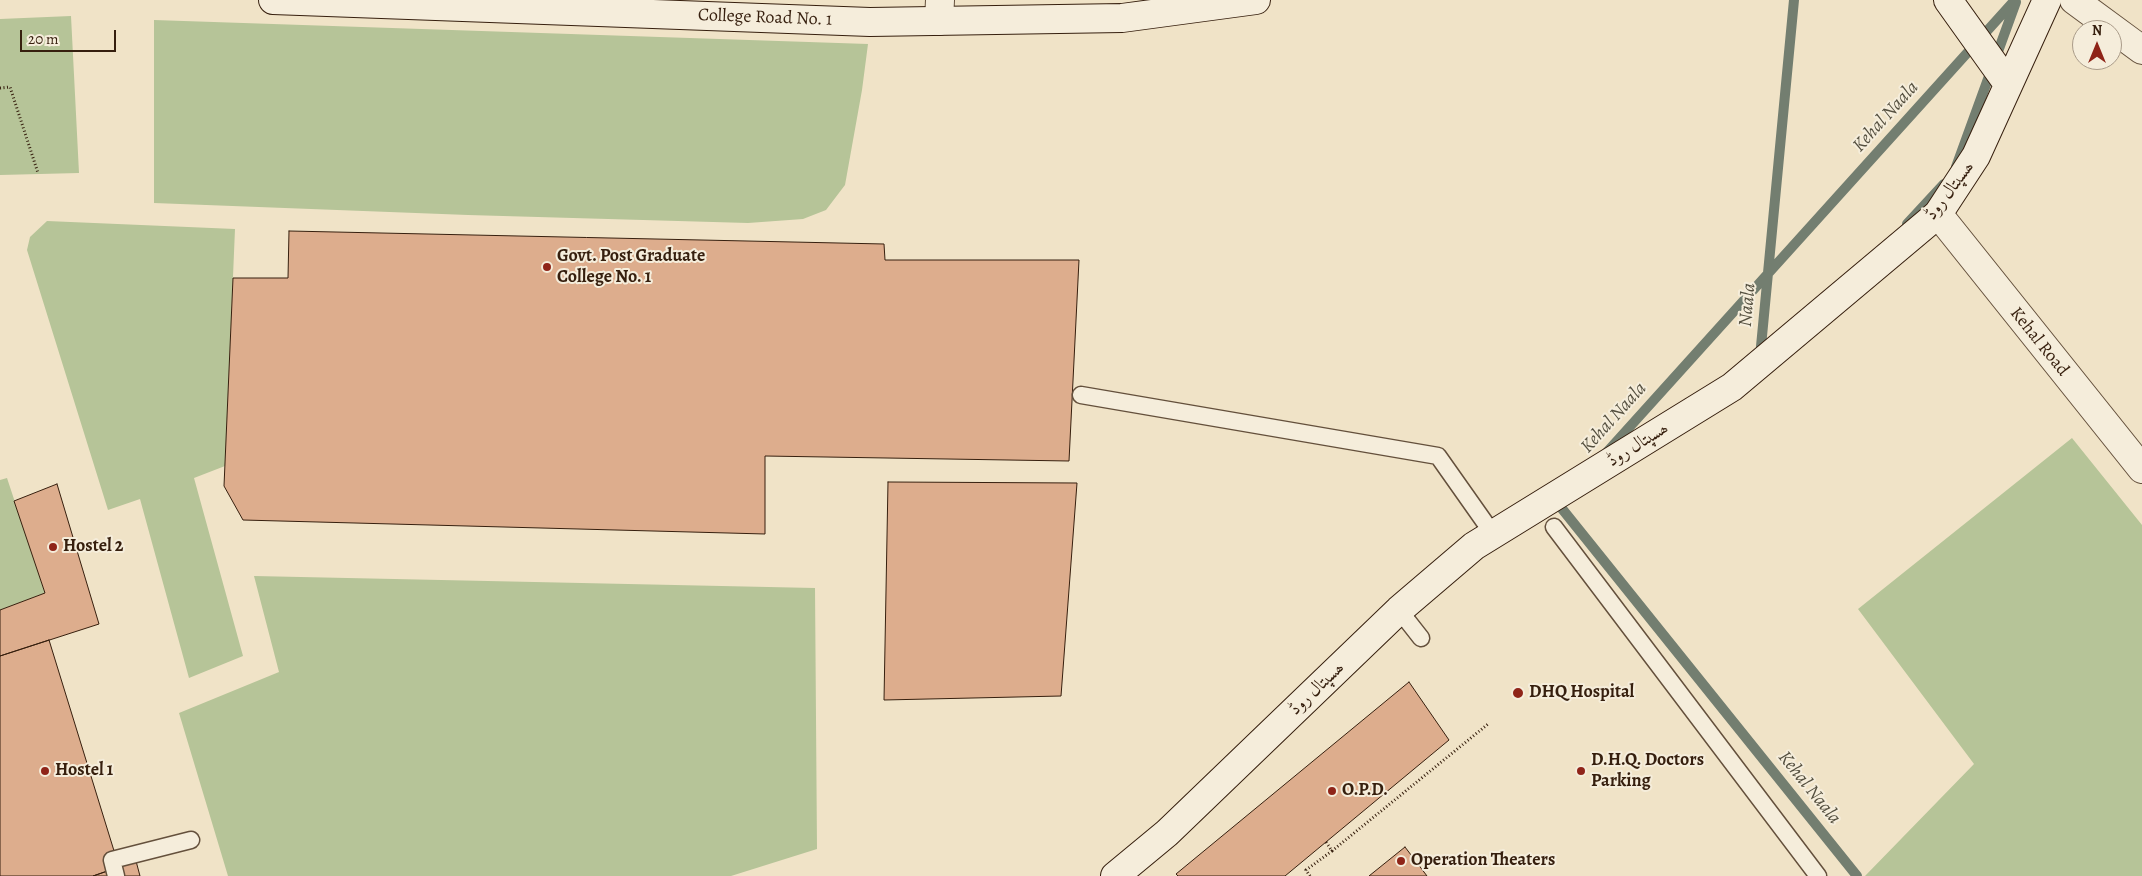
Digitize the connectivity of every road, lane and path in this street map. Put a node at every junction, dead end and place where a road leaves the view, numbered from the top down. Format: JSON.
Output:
{"nodes":[{"id":1,"x":272,"y":0,"type":"edge"},
{"id":2,"x":1256,"y":0,"type":"edge"},
{"id":3,"x":1948,"y":0,"type":"edge"},
{"id":4,"x":2047,"y":0,"type":"edge"},
{"id":5,"x":2074,"y":0,"type":"edge"},
{"id":6,"x":634,"y":7,"type":"edge"},
{"id":7,"x":939,"y":11,"type":"edge"},
{"id":8,"x":2142,"y":50,"type":"edge"},
{"id":9,"x":2008,"y":84,"type":"junction"},
{"id":10,"x":0,"y":88,"type":"edge"},
{"id":11,"x":38,"y":173,"type":"dead end"},
{"id":12,"x":1938,"y":214,"type":"junction"},
{"id":13,"x":1081,"y":395,"type":"dead end"},
{"id":14,"x":2142,"y":469,"type":"edge"},
{"id":15,"x":1554,"y":527,"type":"dead end"},
{"id":16,"x":1493,"y":534,"type":"junction"},
{"id":17,"x":1399,"y":610,"type":"junction"},
{"id":18,"x":1421,"y":638,"type":"dead end"},
{"id":19,"x":1488,"y":724,"type":"dead end"},
{"id":20,"x":191,"y":840,"type":"dead end"},
{"id":21,"x":1326,"y":842,"type":"dead end"},
{"id":22,"x":1332,"y":851,"type":"junction"},
{"id":23,"x":116,"y":876,"type":"edge"},
{"id":24,"x":1115,"y":876,"type":"edge"},
{"id":25,"x":1310,"y":876,"type":"edge"},
{"id":26,"x":1818,"y":876,"type":"edge"}],
"edges":[{"from":1,"to":6,"type":"main road","name":"College Road No. 1"},
{"from":2,"to":7,"type":"main road","name":"College Road No. 1"},
{"from":3,"to":9,"type":"main road"},
{"from":4,"to":9,"type":"main road","name":"ھسپتال روڈ"},
{"from":5,"to":8,"type":"main road"},
{"from":6,"to":7,"type":"main road","name":"College Road No. 1"},
{"from":9,"to":12,"type":"main road","name":"ھسپتال روڈ"},
{"from":10,"to":11,"type":"path"},
{"from":12,"to":14,"type":"main road","name":"Kehal Road"},
{"from":12,"to":16,"type":"main road","name":"ھسپتال روڈ"},
{"from":13,"to":16,"type":"lane"},
{"from":15,"to":26,"type":"lane"},
{"from":16,"to":17,"type":"main road","name":"ھسپتال روڈ"},
{"from":17,"to":18,"type":"lane"},
{"from":17,"to":24,"type":"main road","name":"ھسپتال روڈ"},
{"from":19,"to":22,"type":"path"},
{"from":20,"to":23,"type":"lane"},
{"from":21,"to":22,"type":"path"},
{"from":22,"to":25,"type":"path"}]}
